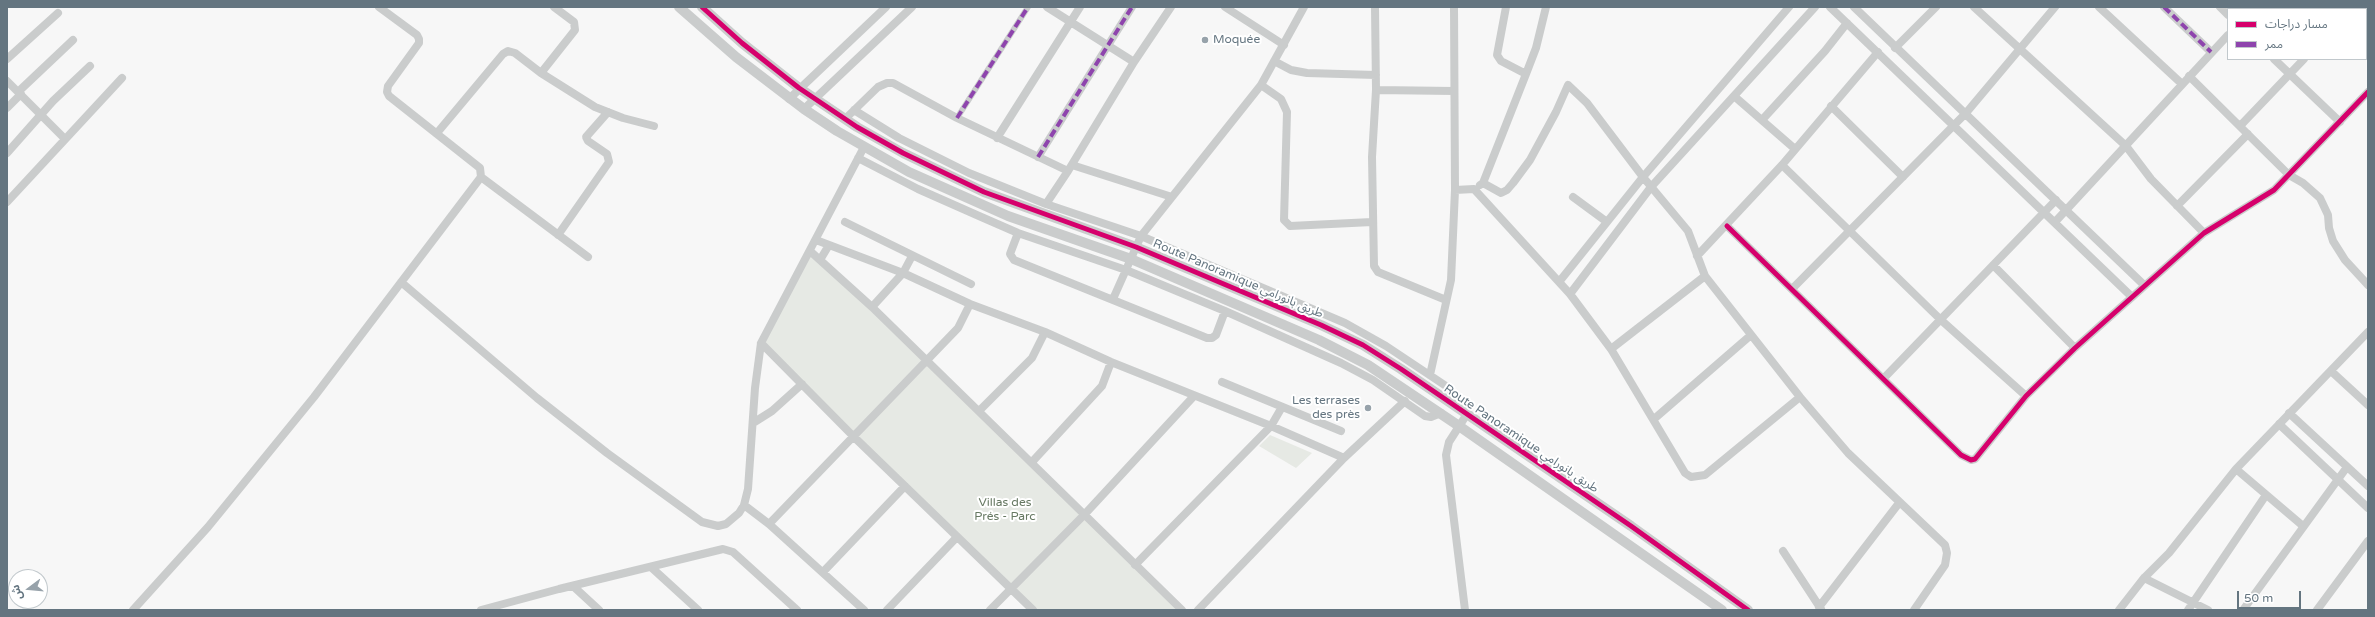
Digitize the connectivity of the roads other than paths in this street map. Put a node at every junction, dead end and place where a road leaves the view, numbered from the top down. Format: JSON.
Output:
{"nodes":[{"id":1,"x":378,"y":7,"type":"edge"},
{"id":2,"x":554,"y":7,"type":"edge"},
{"id":3,"x":679,"y":7,"type":"edge"},
{"id":4,"x":702,"y":7,"type":"edge"},
{"id":5,"x":886,"y":7,"type":"edge"},
{"id":6,"x":912,"y":7,"type":"edge"},
{"id":7,"x":1028,"y":7,"type":"edge"},
{"id":8,"x":1047,"y":7,"type":"edge"},
{"id":9,"x":1080,"y":7,"type":"edge"},
{"id":10,"x":1132,"y":7,"type":"edge"},
{"id":11,"x":1171,"y":7,"type":"edge"},
{"id":12,"x":1225,"y":7,"type":"edge"},
{"id":13,"x":1304,"y":7,"type":"edge"},
{"id":14,"x":1375,"y":7,"type":"edge"},
{"id":15,"x":1454,"y":7,"type":"edge"},
{"id":16,"x":1506,"y":7,"type":"edge"},
{"id":17,"x":1546,"y":7,"type":"edge"},
{"id":18,"x":1788,"y":7,"type":"edge"},
{"id":19,"x":1815,"y":7,"type":"edge"},
{"id":20,"x":1830,"y":7,"type":"edge"},
{"id":21,"x":1854,"y":7,"type":"edge"},
{"id":22,"x":1936,"y":7,"type":"edge"},
{"id":23,"x":1974,"y":7,"type":"edge"},
{"id":24,"x":2055,"y":7,"type":"edge"},
{"id":25,"x":2099,"y":7,"type":"edge"},
{"id":26,"x":2164,"y":7,"type":"edge"},
{"id":27,"x":58,"y":13,"type":"dead end"},
{"id":28,"x":1070,"y":22,"type":"junction"},
{"id":29,"x":1847,"y":23,"type":"junction"},
{"id":30,"x":2227,"y":36,"type":"edge"},
{"id":31,"x":73,"y":40,"type":"dead end"},
{"id":32,"x":1109,"y":45,"type":"junction"},
{"id":33,"x":1284,"y":45,"type":"junction"},
{"id":34,"x":1895,"y":48,"type":"junction"},
{"id":35,"x":2019,"y":48,"type":"junction"},
{"id":36,"x":1878,"y":52,"type":"junction"},
{"id":37,"x":2211,"y":52,"type":"junction"},
{"id":38,"x":7,"y":59,"type":"edge"},
{"id":39,"x":2275,"y":60,"type":"edge"},
{"id":40,"x":2303,"y":60,"type":"edge"},
{"id":41,"x":1274,"y":61,"type":"junction"},
{"id":42,"x":1134,"y":62,"type":"junction"},
{"id":43,"x":90,"y":66,"type":"dead end"},
{"id":44,"x":541,"y":73,"type":"junction"},
{"id":45,"x":1526,"y":74,"type":"junction"},
{"id":46,"x":2291,"y":74,"type":"junction"},
{"id":47,"x":1376,"y":75,"type":"junction"},
{"id":48,"x":2189,"y":76,"type":"junction"},
{"id":49,"x":122,"y":78,"type":"dead end"},
{"id":50,"x":7,"y":81,"type":"edge"},
{"id":51,"x":2182,"y":84,"type":"junction"},
{"id":52,"x":1261,"y":85,"type":"junction"},
{"id":53,"x":799,"y":88,"type":"junction"},
{"id":54,"x":1376,"y":90,"type":"junction"},
{"id":55,"x":1454,"y":91,"type":"junction"},
{"id":56,"x":2368,"y":92,"type":"edge"},
{"id":57,"x":19,"y":93,"type":"junction"},
{"id":58,"x":1734,"y":96,"type":"junction"},
{"id":59,"x":789,"y":99,"type":"junction"},
{"id":60,"x":814,"y":99,"type":"junction"},
{"id":61,"x":1831,"y":106,"type":"junction"},
{"id":62,"x":7,"y":108,"type":"edge"},
{"id":63,"x":804,"y":109,"type":"junction"},
{"id":64,"x":854,"y":110,"type":"junction"},
{"id":65,"x":608,"y":112,"type":"junction"},
{"id":66,"x":1966,"y":113,"type":"junction"},
{"id":67,"x":41,"y":116,"type":"junction"},
{"id":68,"x":957,"y":118,"type":"junction"},
{"id":69,"x":845,"y":119,"type":"junction"},
{"id":70,"x":1762,"y":120,"type":"junction"},
{"id":71,"x":2340,"y":122,"type":"junction"},
{"id":72,"x":654,"y":126,"type":"dead end"},
{"id":73,"x":1953,"y":126,"type":"junction"},
{"id":74,"x":2240,"y":126,"type":"junction"},
{"id":75,"x":437,"y":133,"type":"junction"},
{"id":76,"x":2248,"y":134,"type":"junction"},
{"id":77,"x":997,"y":138,"type":"junction"},
{"id":78,"x":65,"y":139,"type":"junction"},
{"id":79,"x":2126,"y":146,"type":"junction"},
{"id":80,"x":864,"y":147,"type":"junction"},
{"id":81,"x":1795,"y":149,"type":"junction"},
{"id":82,"x":7,"y":153,"type":"edge"},
{"id":83,"x":1038,"y":157,"type":"junction"},
{"id":84,"x":858,"y":158,"type":"junction"},
{"id":85,"x":1782,"y":165,"type":"junction"},
{"id":86,"x":1070,"y":168,"type":"junction"},
{"id":87,"x":2289,"y":174,"type":"junction"},
{"id":88,"x":481,"y":177,"type":"junction"},
{"id":89,"x":1643,"y":177,"type":"junction"},
{"id":90,"x":1903,"y":177,"type":"junction"},
{"id":91,"x":1483,"y":183,"type":"junction"},
{"id":92,"x":1651,"y":187,"type":"junction"},
{"id":93,"x":1474,"y":189,"type":"junction"},
{"id":94,"x":1455,"y":190,"type":"junction"},
{"id":95,"x":1573,"y":197,"type":"dead end"},
{"id":96,"x":1172,"y":198,"type":"junction"},
{"id":97,"x":2056,"y":200,"type":"junction"},
{"id":98,"x":7,"y":202,"type":"edge"},
{"id":99,"x":1046,"y":204,"type":"junction"},
{"id":100,"x":2177,"y":206,"type":"junction"},
{"id":101,"x":2066,"y":209,"type":"junction"},
{"id":102,"x":2045,"y":212,"type":"junction"},
{"id":103,"x":845,"y":222,"type":"dead end"},
{"id":104,"x":1372,"y":222,"type":"junction"},
{"id":105,"x":1607,"y":222,"type":"junction"},
{"id":106,"x":2055,"y":222,"type":"junction"},
{"id":107,"x":1727,"y":226,"type":"junction"},
{"id":108,"x":1850,"y":231,"type":"junction"},
{"id":109,"x":1018,"y":233,"type":"junction"},
{"id":110,"x":2204,"y":233,"type":"junction"},
{"id":111,"x":558,"y":235,"type":"junction"},
{"id":112,"x":1141,"y":236,"type":"junction"},
{"id":113,"x":816,"y":240,"type":"junction"},
{"id":114,"x":829,"y":245,"type":"junction"},
{"id":115,"x":1136,"y":247,"type":"junction"},
{"id":116,"x":810,"y":251,"type":"junction"},
{"id":117,"x":912,"y":256,"type":"junction"},
{"id":118,"x":1698,"y":256,"type":"junction"},
{"id":119,"x":588,"y":258,"type":"dead end"},
{"id":120,"x":1131,"y":259,"type":"junction"},
{"id":121,"x":820,"y":260,"type":"junction"},
{"id":122,"x":1993,"y":265,"type":"junction"},
{"id":123,"x":1126,"y":270,"type":"junction"},
{"id":124,"x":904,"y":272,"type":"junction"},
{"id":125,"x":1705,"y":276,"type":"junction"},
{"id":126,"x":401,"y":282,"type":"junction"},
{"id":127,"x":1559,"y":282,"type":"junction"},
{"id":128,"x":971,"y":284,"type":"dead end"},
{"id":129,"x":2144,"y":284,"type":"junction"},
{"id":130,"x":2368,"y":285,"type":"edge"},
{"id":131,"x":1792,"y":289,"type":"junction"},
{"id":132,"x":1570,"y":294,"type":"junction"},
{"id":133,"x":2132,"y":297,"type":"junction"},
{"id":134,"x":1113,"y":299,"type":"junction"},
{"id":135,"x":1446,"y":300,"type":"junction"},
{"id":136,"x":970,"y":304,"type":"junction"},
{"id":137,"x":872,"y":306,"type":"junction"},
{"id":138,"x":1225,"y":311,"type":"junction"},
{"id":139,"x":1941,"y":320,"type":"junction"},
{"id":140,"x":1045,"y":332,"type":"junction"},
{"id":141,"x":2368,"y":332,"type":"edge"},
{"id":142,"x":1751,"y":336,"type":"junction"},
{"id":143,"x":761,"y":343,"type":"junction"},
{"id":144,"x":2075,"y":348,"type":"junction"},
{"id":145,"x":1612,"y":350,"type":"junction"},
{"id":146,"x":928,"y":361,"type":"junction"},
{"id":147,"x":1111,"y":362,"type":"junction"},
{"id":148,"x":2331,"y":371,"type":"junction"},
{"id":149,"x":1430,"y":375,"type":"junction"},
{"id":150,"x":1884,"y":378,"type":"junction"},
{"id":151,"x":1222,"y":382,"type":"dead end"},
{"id":152,"x":802,"y":384,"type":"junction"},
{"id":153,"x":1194,"y":396,"type":"junction"},
{"id":154,"x":2026,"y":396,"type":"junction"},
{"id":155,"x":1800,"y":398,"type":"junction"},
{"id":156,"x":1405,"y":402,"type":"junction"},
{"id":157,"x":1450,"y":403,"type":"junction"},
{"id":158,"x":2368,"y":405,"type":"edge"},
{"id":159,"x":1282,"y":407,"type":"junction"},
{"id":160,"x":979,"y":411,"type":"junction"},
{"id":161,"x":1441,"y":413,"type":"junction"},
{"id":162,"x":2289,"y":413,"type":"junction"},
{"id":163,"x":1467,"y":414,"type":"junction"},
{"id":164,"x":1654,"y":419,"type":"junction"},
{"id":165,"x":753,"y":423,"type":"junction"},
{"id":166,"x":2278,"y":424,"type":"junction"},
{"id":167,"x":1271,"y":426,"type":"junction"},
{"id":168,"x":1460,"y":426,"type":"junction"},
{"id":169,"x":1341,"y":431,"type":"dead end"},
{"id":170,"x":853,"y":436,"type":"junction"},
{"id":171,"x":1344,"y":458,"type":"junction"},
{"id":172,"x":1032,"y":462,"type":"junction"},
{"id":173,"x":2347,"y":467,"type":"junction"},
{"id":174,"x":2236,"y":470,"type":"junction"},
{"id":175,"x":2337,"y":479,"type":"junction"},
{"id":176,"x":905,"y":486,"type":"junction"},
{"id":177,"x":2368,"y":486,"type":"edge"},
{"id":178,"x":2266,"y":495,"type":"junction"},
{"id":179,"x":1899,"y":502,"type":"junction"},
{"id":180,"x":744,"y":505,"type":"junction"},
{"id":181,"x":2368,"y":508,"type":"edge"},
{"id":182,"x":1084,"y":515,"type":"junction"},
{"id":183,"x":769,"y":524,"type":"junction"},
{"id":184,"x":2303,"y":526,"type":"junction"},
{"id":185,"x":957,"y":537,"type":"junction"},
{"id":186,"x":2368,"y":541,"type":"edge"},
{"id":187,"x":1783,"y":551,"type":"dead end"},
{"id":188,"x":1135,"y":565,"type":"junction"},
{"id":189,"x":652,"y":568,"type":"junction"},
{"id":190,"x":823,"y":572,"type":"junction"},
{"id":191,"x":2144,"y":578,"type":"junction"},
{"id":192,"x":573,"y":586,"type":"junction"},
{"id":193,"x":1011,"y":588,"type":"junction"},
{"id":194,"x":2193,"y":602,"type":"junction"},
{"id":195,"x":496,"y":608,"type":"edge"},
{"id":196,"x":1820,"y":608,"type":"edge"},
{"id":197,"x":133,"y":610,"type":"edge"},
{"id":198,"x":481,"y":610,"type":"edge"},
{"id":199,"x":599,"y":610,"type":"edge"},
{"id":200,"x":698,"y":610,"type":"edge"},
{"id":201,"x":797,"y":610,"type":"edge"},
{"id":202,"x":864,"y":610,"type":"edge"},
{"id":203,"x":887,"y":610,"type":"edge"},
{"id":204,"x":990,"y":610,"type":"edge"},
{"id":205,"x":1033,"y":610,"type":"edge"},
{"id":206,"x":1182,"y":610,"type":"edge"},
{"id":207,"x":1198,"y":610,"type":"edge"},
{"id":208,"x":1465,"y":610,"type":"edge"},
{"id":209,"x":1722,"y":610,"type":"edge"},
{"id":210,"x":1748,"y":610,"type":"edge"},
{"id":211,"x":1914,"y":610,"type":"edge"},
{"id":212,"x":2119,"y":610,"type":"edge"},
{"id":213,"x":2188,"y":610,"type":"edge"},
{"id":214,"x":2208,"y":610,"type":"edge"},
{"id":215,"x":2244,"y":610,"type":"edge"},
{"id":216,"x":2317,"y":610,"type":"edge"}],
"edges":[{"from":1,"to":75,"type":"street"},
{"from":2,"to":44,"type":"street"},
{"from":3,"to":59,"type":"street","name":"Route Panoramique طريق بانورامي"},
{"from":4,"to":53,"type":"street","name":"Route Panoramique طريق بانورامي"},
{"from":5,"to":53,"type":"street"},
{"from":6,"to":60,"type":"street"},
{"from":7,"to":68,"type":"street"},
{"from":8,"to":28,"type":"street"},
{"from":9,"to":28,"type":"street"},
{"from":10,"to":32,"type":"street"},
{"from":11,"to":42,"type":"street"},
{"from":12,"to":33,"type":"street"},
{"from":13,"to":33,"type":"street"},
{"from":14,"to":47,"type":"street"},
{"from":15,"to":55,"type":"street"},
{"from":16,"to":45,"type":"street"},
{"from":17,"to":45,"type":"street"},
{"from":18,"to":89,"type":"street"},
{"from":19,"to":58,"type":"street"},
{"from":20,"to":29,"type":"street"},
{"from":21,"to":34,"type":"street"},
{"from":22,"to":34,"type":"street"},
{"from":23,"to":35,"type":"street"},
{"from":24,"to":35,"type":"street"},
{"from":25,"to":51,"type":"street"},
{"from":26,"to":37,"type":"street"},
{"from":27,"to":38,"type":"street"},
{"from":28,"to":32,"type":"street"},
{"from":28,"to":77,"type":"street"},
{"from":29,"to":36,"type":"street"},
{"from":29,"to":70,"type":"street"},
{"from":30,"to":37,"type":"street"},
{"from":31,"to":57,"type":"street"},
{"from":32,"to":42,"type":"street"},
{"from":32,"to":83,"type":"street"},
{"from":33,"to":41,"type":"street"},
{"from":34,"to":66,"type":"street"},
{"from":35,"to":66,"type":"street"},
{"from":35,"to":79,"type":"street"},
{"from":36,"to":61,"type":"street"},
{"from":36,"to":73,"type":"street"},
{"from":37,"to":48,"type":"street"},
{"from":39,"to":46,"type":"street"},
{"from":40,"to":46,"type":"street"},
{"from":41,"to":47,"type":"street"},
{"from":41,"to":52,"type":"street"},
{"from":42,"to":86,"type":"street"},
{"from":43,"to":67,"type":"street"},
{"from":44,"to":65,"type":"street"},
{"from":44,"to":75,"type":"street"},
{"from":45,"to":91,"type":"street"},
{"from":46,"to":71,"type":"street"},
{"from":46,"to":74,"type":"street"},
{"from":47,"to":54,"type":"street"},
{"from":48,"to":51,"type":"street"},
{"from":48,"to":74,"type":"street"},
{"from":49,"to":78,"type":"street"},
{"from":50,"to":57,"type":"street"},
{"from":51,"to":79,"type":"street"},
{"from":52,"to":96,"type":"street"},
{"from":52,"to":104,"type":"street"},
{"from":53,"to":59,"type":"street"},
{"from":53,"to":60,"type":"street","name":"Route Panoramique طريق بانورامي"},
{"from":54,"to":55,"type":"street"},
{"from":54,"to":104,"type":"street"},
{"from":55,"to":94,"type":"street"},
{"from":56,"to":71,"type":"street"},
{"from":57,"to":62,"type":"street"},
{"from":57,"to":67,"type":"street"},
{"from":58,"to":70,"type":"street"},
{"from":58,"to":92,"type":"street"},
{"from":59,"to":63,"type":"street","name":"Route Panoramique طريق بانورامي"},
{"from":60,"to":63,"type":"street"},
{"from":60,"to":69,"type":"street","name":"Route Panoramique طريق بانورامي"},
{"from":61,"to":81,"type":"street"},
{"from":61,"to":90,"type":"street"},
{"from":63,"to":80,"type":"street","name":"Route Panoramique طريق بانورامي"},
{"from":64,"to":68,"type":"street"},
{"from":64,"to":69,"type":"street"},
{"from":64,"to":99,"type":"street"},
{"from":65,"to":72,"type":"street"},
{"from":65,"to":111,"type":"street"},
{"from":66,"to":73,"type":"street"},
{"from":66,"to":97,"type":"street"},
{"from":67,"to":78,"type":"street"},
{"from":67,"to":82,"type":"street"},
{"from":68,"to":77,"type":"street"},
{"from":69,"to":115,"type":"street","name":"Route Panoramique طريق بانورامي"},
{"from":70,"to":81,"type":"street"},
{"from":71,"to":87,"type":"street"},
{"from":73,"to":90,"type":"street"},
{"from":73,"to":102,"type":"street"},
{"from":74,"to":76,"type":"street"},
{"from":75,"to":88,"type":"street"},
{"from":76,"to":87,"type":"street"},
{"from":76,"to":100,"type":"street"},
{"from":77,"to":83,"type":"street"},
{"from":78,"to":98,"type":"street"},
{"from":79,"to":100,"type":"street"},
{"from":79,"to":101,"type":"street"},
{"from":80,"to":84,"type":"street"},
{"from":80,"to":120,"type":"street","name":"Route Panoramique طريق بانورامي"},
{"from":81,"to":85,"type":"street"},
{"from":83,"to":86,"type":"street"},
{"from":84,"to":109,"type":"street"},
{"from":84,"to":113,"type":"street"},
{"from":85,"to":107,"type":"street"},
{"from":85,"to":108,"type":"street"},
{"from":86,"to":96,"type":"street"},
{"from":86,"to":99,"type":"street"},
{"from":87,"to":110,"type":"street"},
{"from":87,"to":130,"type":"street"},
{"from":88,"to":111,"type":"street"},
{"from":88,"to":126,"type":"street"},
{"from":89,"to":91,"type":"street"},
{"from":89,"to":92,"type":"street"},
{"from":89,"to":105,"type":"street"},
{"from":90,"to":108,"type":"street"},
{"from":91,"to":93,"type":"street"},
{"from":92,"to":118,"type":"street"},
{"from":92,"to":132,"type":"street"},
{"from":93,"to":94,"type":"street"},
{"from":93,"to":127,"type":"street"},
{"from":94,"to":135,"type":"street"},
{"from":95,"to":105,"type":"street"},
{"from":96,"to":112,"type":"street"},
{"from":97,"to":101,"type":"street"},
{"from":97,"to":102,"type":"street"},
{"from":99,"to":112,"type":"street"},
{"from":100,"to":110,"type":"street"},
{"from":101,"to":106,"type":"street"},
{"from":101,"to":129,"type":"street"},
{"from":102,"to":106,"type":"street"},
{"from":102,"to":122,"type":"street"},
{"from":103,"to":117,"type":"street"},
{"from":104,"to":135,"type":"street"},
{"from":105,"to":127,"type":"street"},
{"from":106,"to":133,"type":"street"},
{"from":107,"to":118,"type":"street"},
{"from":107,"to":131,"type":"street"},
{"from":108,"to":131,"type":"street"},
{"from":108,"to":139,"type":"street"},
{"from":109,"to":123,"type":"street"},
{"from":109,"to":134,"type":"street"},
{"from":110,"to":129,"type":"street"},
{"from":111,"to":119,"type":"street"},
{"from":112,"to":115,"type":"street"},
{"from":112,"to":149,"type":"street"},
{"from":113,"to":114,"type":"street"},
{"from":113,"to":116,"type":"street"},
{"from":114,"to":121,"type":"street"},
{"from":114,"to":124,"type":"street"},
{"from":115,"to":120,"type":"street"},
{"from":115,"to":157,"type":"street","name":"Route Panoramique طريق بانورامي"},
{"from":116,"to":121,"type":"street"},
{"from":116,"to":143,"type":"street"},
{"from":117,"to":124,"type":"street"},
{"from":117,"to":128,"type":"street"},
{"from":118,"to":125,"type":"street"},
{"from":120,"to":123,"type":"street"},
{"from":120,"to":161,"type":"street","name":"Route Panoramique طريق بانورامي"},
{"from":121,"to":137,"type":"street"},
{"from":122,"to":139,"type":"street"},
{"from":122,"to":144,"type":"street"},
{"from":123,"to":134,"type":"street"},
{"from":123,"to":138,"type":"street"},
{"from":124,"to":136,"type":"street"},
{"from":124,"to":137,"type":"street"},
{"from":125,"to":142,"type":"street"},
{"from":125,"to":145,"type":"street"},
{"from":126,"to":180,"type":"street"},
{"from":126,"to":197,"type":"street"},
{"from":127,"to":132,"type":"street"},
{"from":129,"to":133,"type":"street"},
{"from":131,"to":150,"type":"street"},
{"from":132,"to":145,"type":"street"},
{"from":133,"to":144,"type":"street"},
{"from":134,"to":138,"type":"street"},
{"from":135,"to":149,"type":"street"},
{"from":136,"to":140,"type":"street"},
{"from":136,"to":146,"type":"street"},
{"from":137,"to":146,"type":"street"},
{"from":138,"to":156,"type":"street"},
{"from":139,"to":150,"type":"street"},
{"from":139,"to":154,"type":"street"},
{"from":140,"to":147,"type":"street"},
{"from":140,"to":160,"type":"street"},
{"from":141,"to":148,"type":"street"},
{"from":142,"to":155,"type":"street"},
{"from":142,"to":164,"type":"street"},
{"from":143,"to":152,"type":"street"},
{"from":143,"to":165,"type":"street"},
{"from":144,"to":154,"type":"street"},
{"from":145,"to":164,"type":"street"},
{"from":146,"to":160,"type":"street"},
{"from":146,"to":170,"type":"street"},
{"from":147,"to":153,"type":"street"},
{"from":147,"to":172,"type":"street"},
{"from":148,"to":158,"type":"street"},
{"from":148,"to":162,"type":"street"},
{"from":149,"to":157,"type":"street"},
{"from":150,"to":154,"type":"street"},
{"from":151,"to":159,"type":"street"},
{"from":152,"to":165,"type":"street"},
{"from":152,"to":170,"type":"street"},
{"from":153,"to":167,"type":"street"},
{"from":153,"to":182,"type":"street"},
{"from":155,"to":164,"type":"street"},
{"from":155,"to":179,"type":"street"},
{"from":156,"to":161,"type":"street"},
{"from":156,"to":171,"type":"street"},
{"from":157,"to":163,"type":"street","name":"Route Panoramique طريق بانورامي"},
{"from":159,"to":167,"type":"street"},
{"from":159,"to":169,"type":"street"},
{"from":160,"to":172,"type":"street"},
{"from":161,"to":168,"type":"street","name":"Route Panoramique طريق بانورامي"},
{"from":162,"to":166,"type":"street"},
{"from":162,"to":173,"type":"street"},
{"from":163,"to":168,"type":"street"},
{"from":163,"to":210,"type":"street","name":"Route Panoramique طريق بانورامي"},
{"from":165,"to":180,"type":"street"},
{"from":166,"to":174,"type":"street"},
{"from":166,"to":175,"type":"street"},
{"from":167,"to":171,"type":"street"},
{"from":167,"to":188,"type":"street"},
{"from":168,"to":208,"type":"street"},
{"from":168,"to":209,"type":"street","name":"Route Panoramique طريق بانورامي"},
{"from":170,"to":176,"type":"street"},
{"from":170,"to":183,"type":"street"},
{"from":171,"to":207,"type":"street"},
{"from":172,"to":182,"type":"street"},
{"from":173,"to":175,"type":"street"},
{"from":173,"to":177,"type":"street"},
{"from":174,"to":178,"type":"street"},
{"from":174,"to":191,"type":"street"},
{"from":175,"to":181,"type":"street"},
{"from":175,"to":184,"type":"street"},
{"from":176,"to":185,"type":"street"},
{"from":176,"to":190,"type":"street"},
{"from":178,"to":184,"type":"street"},
{"from":178,"to":194,"type":"street"},
{"from":179,"to":196,"type":"street"},
{"from":179,"to":211,"type":"street"},
{"from":180,"to":183,"type":"street"},
{"from":182,"to":188,"type":"street"},
{"from":182,"to":193,"type":"street"},
{"from":183,"to":190,"type":"street"},
{"from":184,"to":215,"type":"street"},
{"from":185,"to":193,"type":"street"},
{"from":185,"to":203,"type":"street"},
{"from":186,"to":216,"type":"street"},
{"from":187,"to":196,"type":"street"},
{"from":188,"to":206,"type":"street"},
{"from":189,"to":192,"type":"street"},
{"from":189,"to":200,"type":"street"},
{"from":189,"to":201,"type":"street"},
{"from":190,"to":202,"type":"street"},
{"from":191,"to":194,"type":"street"},
{"from":191,"to":212,"type":"street"},
{"from":192,"to":195,"type":"street"},
{"from":192,"to":199,"type":"street"},
{"from":193,"to":204,"type":"street"},
{"from":193,"to":205,"type":"street"},
{"from":194,"to":213,"type":"street"},
{"from":194,"to":214,"type":"street"},
{"from":195,"to":198,"type":"street"}]}
